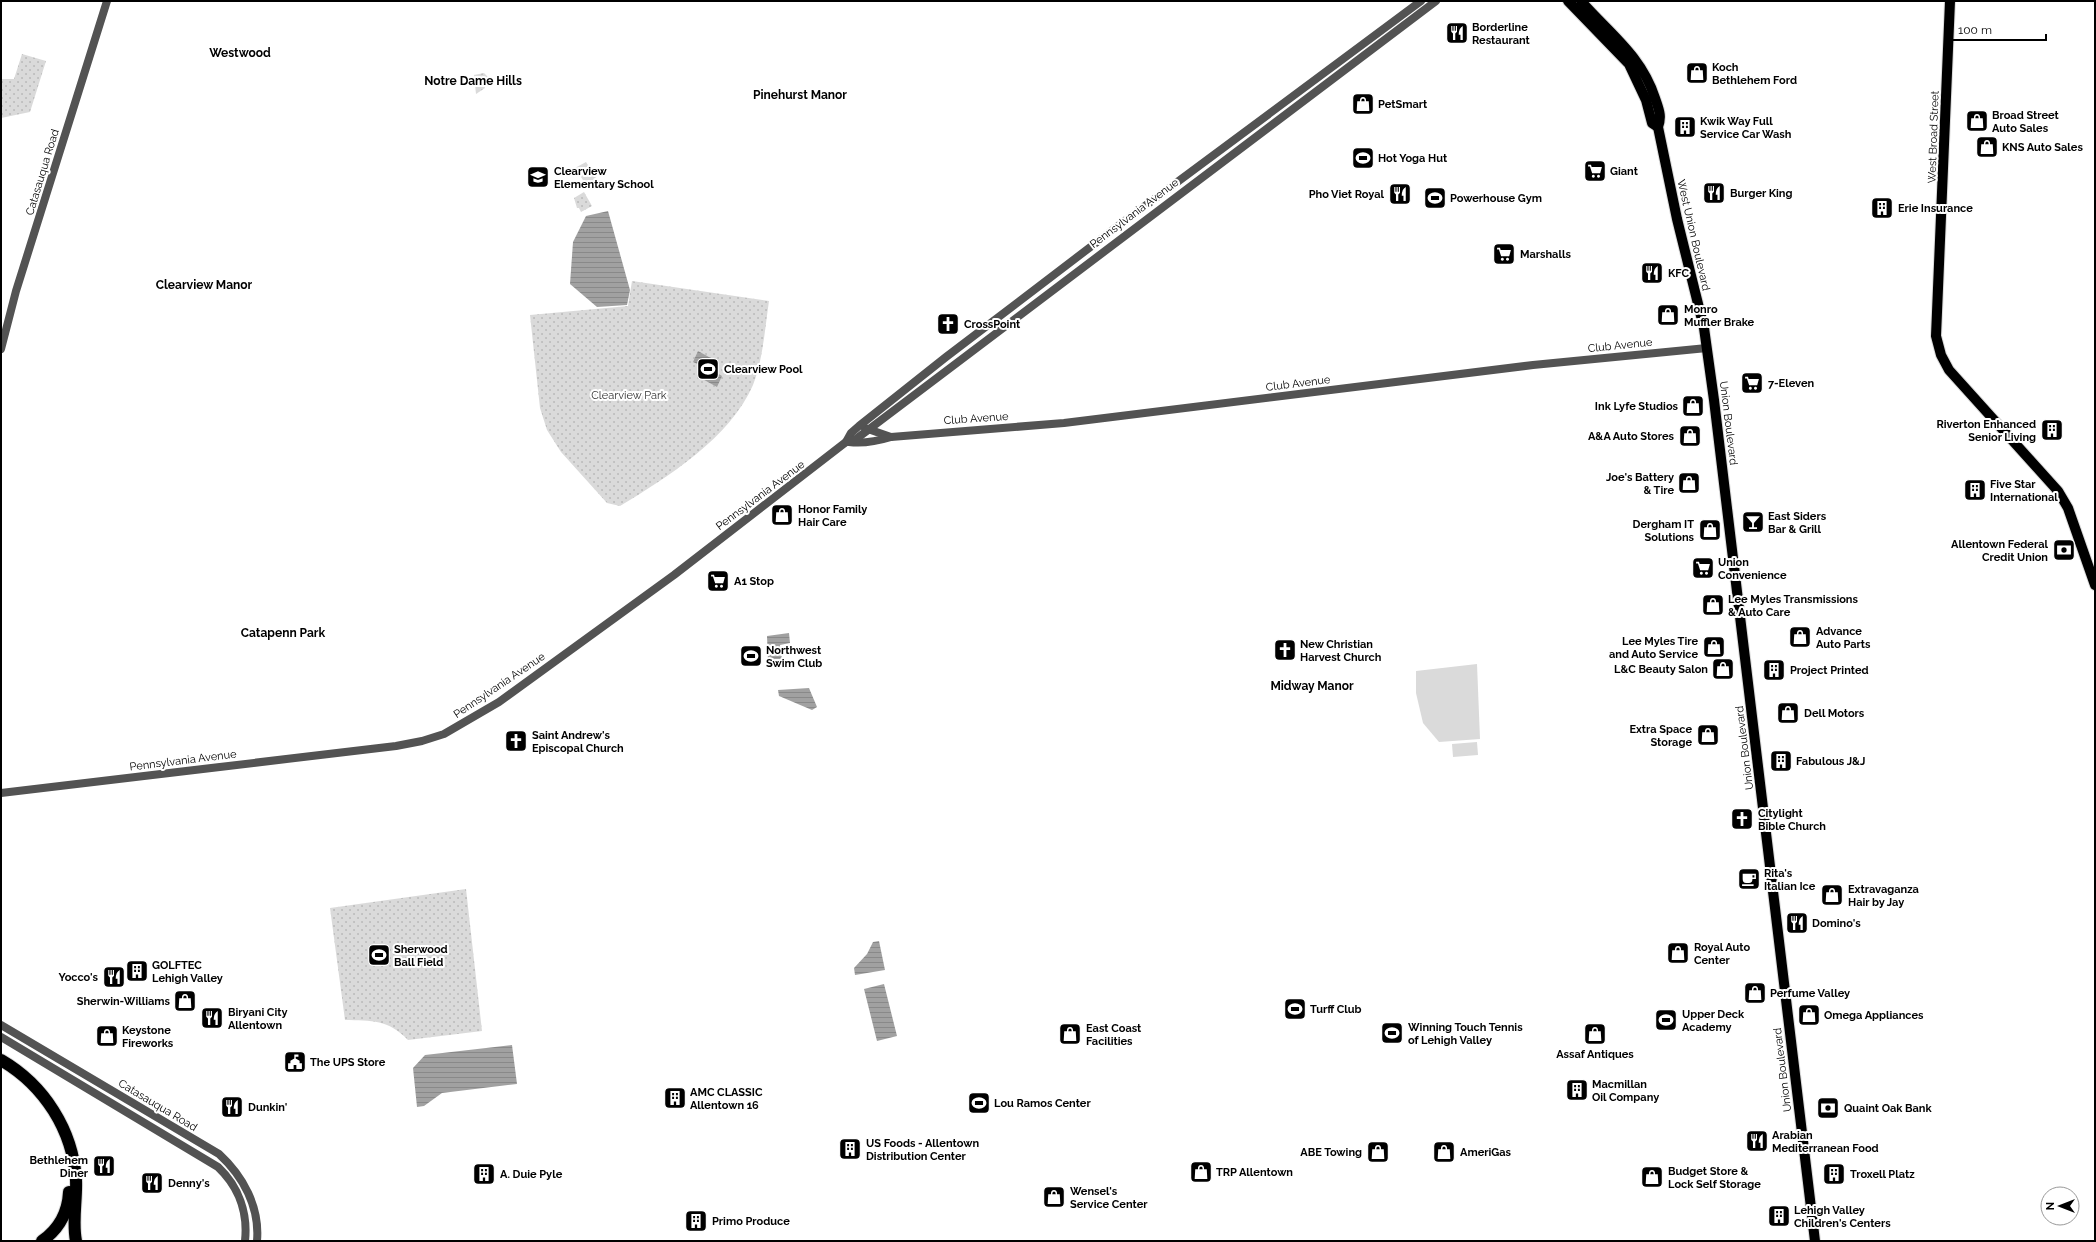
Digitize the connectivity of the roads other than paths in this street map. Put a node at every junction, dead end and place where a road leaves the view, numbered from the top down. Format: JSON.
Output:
{"nodes":[{"id":1,"x":106,"y":1,"type":"edge"},
{"id":2,"x":1421,"y":1,"type":"edge"},
{"id":3,"x":1436,"y":1,"type":"edge"},
{"id":4,"x":1568,"y":1,"type":"edge"},
{"id":5,"x":1581,"y":1,"type":"edge"},
{"id":6,"x":1950,"y":1,"type":"edge"},
{"id":7,"x":1658,"y":128,"type":"junction"},
{"id":8,"x":1707,"y":348,"type":"junction"},
{"id":9,"x":1,"y":350,"type":"edge"},
{"id":10,"x":858,"y":426,"type":"junction"},
{"id":11,"x":868,"y":430,"type":"junction"},
{"id":12,"x":892,"y":436,"type":"junction"},
{"id":13,"x":846,"y":442,"type":"junction"},
{"id":14,"x":2095,"y":585,"type":"edge"},
{"id":15,"x":1,"y":786,"type":"edge"},
{"id":16,"x":11,"y":792,"type":"junction"},
{"id":17,"x":1,"y":793,"type":"edge"},
{"id":18,"x":1,"y":1025,"type":"edge"},
{"id":19,"x":1,"y":1037,"type":"edge"},
{"id":20,"x":1,"y":1060,"type":"edge"},
{"id":21,"x":1,"y":1067,"type":"edge"},
{"id":22,"x":42,"y":1241,"type":"edge"},
{"id":23,"x":76,"y":1241,"type":"edge"},
{"id":24,"x":245,"y":1241,"type":"edge"},
{"id":25,"x":257,"y":1241,"type":"edge"},
{"id":26,"x":1815,"y":1241,"type":"edge"}],
"edges":[{"from":1,"to":9,"type":"street","name":"Catasauqua Road"},
{"from":2,"to":10,"type":"street","name":"Pennsylvania Avenue"},
{"from":3,"to":11,"type":"street","name":"Pennsylvania Avenue"},
{"from":4,"to":7,"type":"main road","name":"West Union Boulevard"},
{"from":5,"to":7,"type":"main road","name":"West Union Boulevard"},
{"from":6,"to":14,"type":"main road","name":"West Broad Street"},
{"from":7,"to":8,"type":"main road","name":"West Union Boulevard"},
{"from":8,"to":12,"type":"street","name":"Club Avenue"},
{"from":8,"to":26,"type":"main road","name":"Union Boulevard"},
{"from":10,"to":11,"type":"street","name":"Club Avenue"},
{"from":10,"to":13,"type":"street","name":"Pennsylvania Avenue"},
{"from":11,"to":12,"type":"street","name":"Club Avenue"},
{"from":11,"to":13,"type":"street","name":"Pennsylvania Avenue"},
{"from":12,"to":13,"type":"street","name":"Club Avenue"},
{"from":13,"to":16,"type":"street","name":"Pennsylvania Avenue"},
{"from":15,"to":16,"type":"street"},
{"from":16,"to":17,"type":"street","name":"Pennsylvania Avenue"},
{"from":18,"to":25,"type":"street","name":"Catasauqua Road"},
{"from":19,"to":24,"type":"street","name":"Catasauqua Road"},
{"from":20,"to":23,"type":"highway"},
{"from":21,"to":22,"type":"highway"}]}
